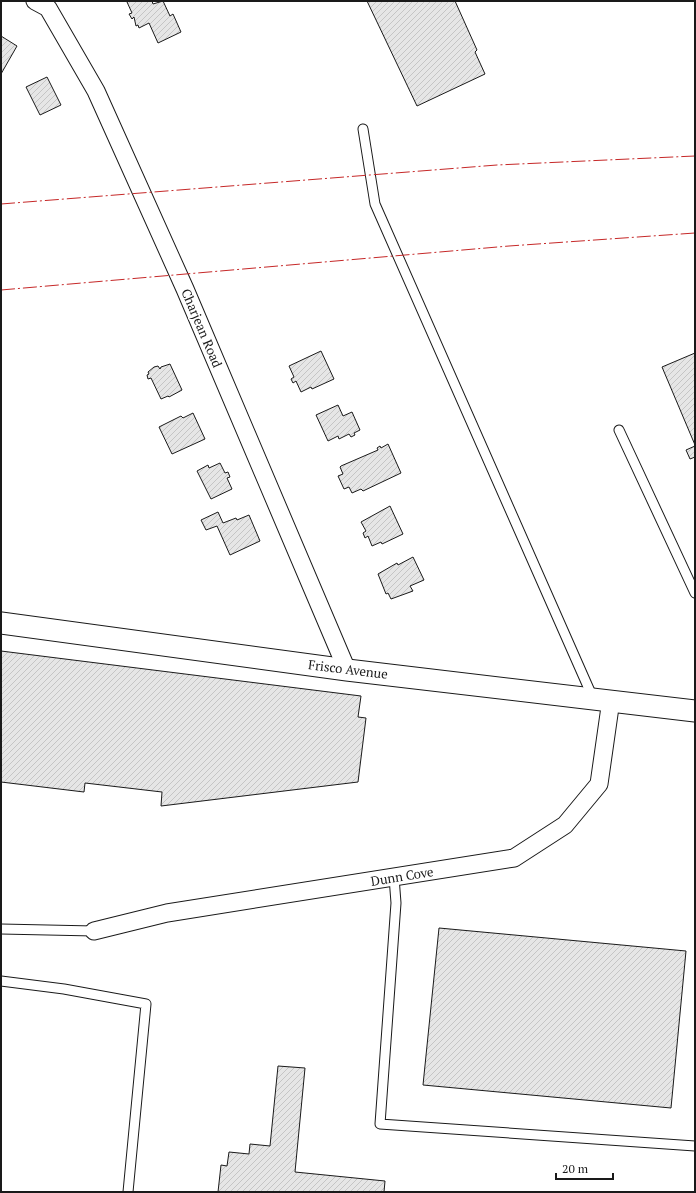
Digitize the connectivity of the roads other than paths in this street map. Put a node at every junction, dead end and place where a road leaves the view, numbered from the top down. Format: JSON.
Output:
{"nodes":[{"id":1,"x":35,"y":1,"type":"edge"},
{"id":2,"x":363,"y":129,"type":"dead end"},
{"id":3,"x":619,"y":430,"type":"dead end"},
{"id":4,"x":695,"y":593,"type":"edge"},
{"id":5,"x":1,"y":623,"type":"edge"},
{"id":6,"x":347,"y":670,"type":"junction"},
{"id":7,"x":602,"y":699,"type":"junction"},
{"id":8,"x":695,"y":711,"type":"edge"},
{"id":9,"x":394,"y":877,"type":"junction"},
{"id":10,"x":1,"y":929,"type":"edge"},
{"id":11,"x":94,"y":931,"type":"joint"},
{"id":12,"x":1,"y":981,"type":"edge"},
{"id":13,"x":695,"y":1146,"type":"edge"},
{"id":14,"x":128,"y":1192,"type":"edge"}],
"edges":[{"from":1,"to":6,"type":"street","name":"Charjean Road"},
{"from":2,"to":7,"type":"lane"},
{"from":3,"to":4,"type":"lane"},
{"from":5,"to":6,"type":"street","name":"Frisco Avenue"},
{"from":6,"to":7,"type":"street","name":"Frisco Avenue"},
{"from":7,"to":8,"type":"street","name":"Frisco Avenue"},
{"from":7,"to":9,"type":"street","name":"Dunn Cove"},
{"from":9,"to":11,"type":"street","name":"Dunn Cove"},
{"from":9,"to":13,"type":"lane"},
{"from":10,"to":11,"type":"lane"},
{"from":12,"to":14,"type":"lane"}]}
